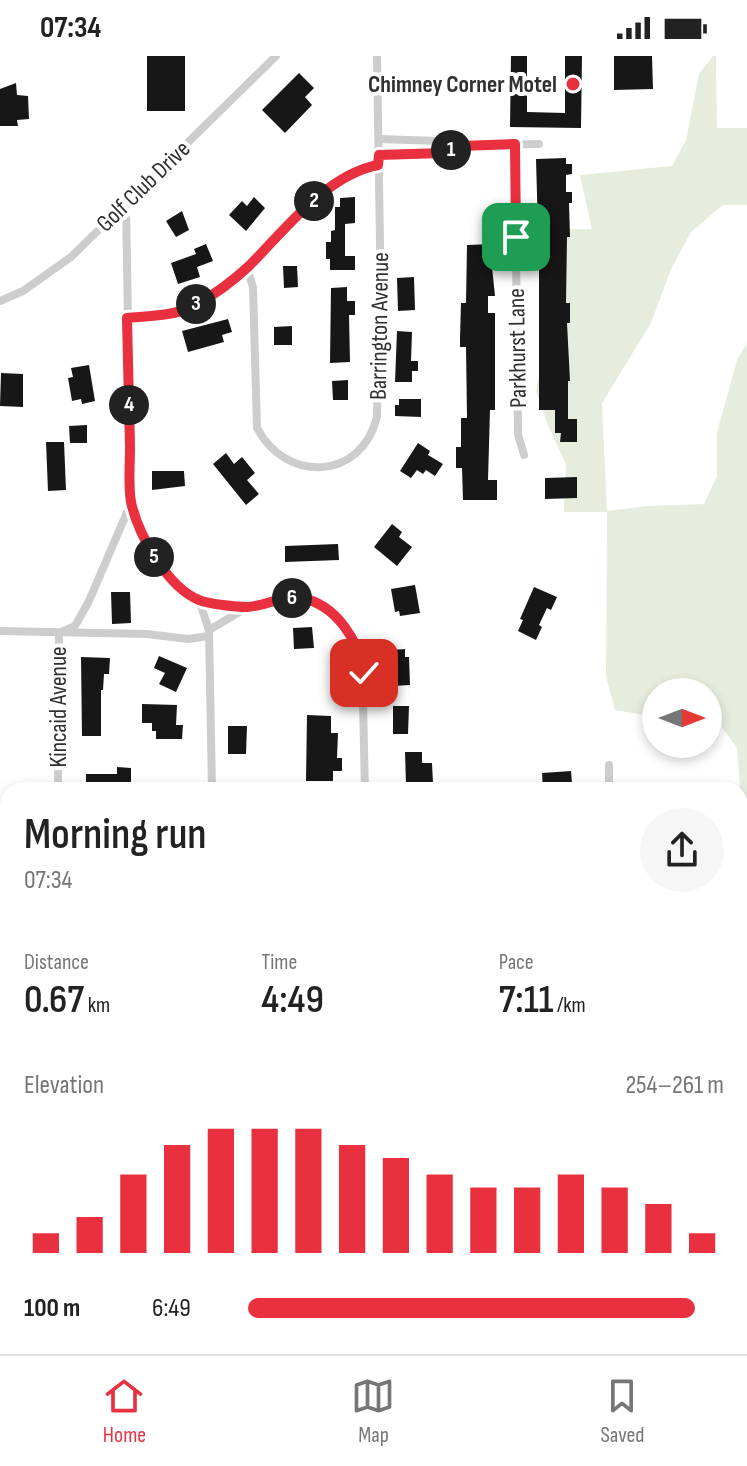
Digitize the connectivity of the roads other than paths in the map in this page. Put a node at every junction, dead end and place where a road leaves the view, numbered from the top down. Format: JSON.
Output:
{"nodes":[{"id":1,"x":276,"y":56,"type":"edge"},
{"id":2,"x":377,"y":56,"type":"edge"},
{"id":3,"x":379,"y":139,"type":"junction"},
{"id":4,"x":515,"y":144,"type":"junction"},
{"id":5,"x":539,"y":144,"type":"dead end"},
{"id":6,"x":460,"y":146,"type":"junction"},
{"id":7,"x":379,"y":155,"type":"junction"},
{"id":8,"x":378,"y":165,"type":"junction"},
{"id":9,"x":126,"y":202,"type":"junction"},
{"id":10,"x":247,"y":268,"type":"junction"},
{"id":11,"x":0,"y":301,"type":"edge"},
{"id":12,"x":127,"y":318,"type":"junction"},
{"id":13,"x":524,"y":455,"type":"dead end"},
{"id":14,"x":131,"y":502,"type":"junction"},
{"id":15,"x":199,"y":600,"type":"junction"},
{"id":16,"x":248,"y":607,"type":"junction"},
{"id":17,"x":0,"y":631,"type":"edge"},
{"id":18,"x":59,"y":633,"type":"junction"},
{"id":19,"x":208,"y":633,"type":"junction"},
{"id":20,"x":609,"y":765,"type":"dead end"},
{"id":21,"x":58,"y":782,"type":"edge"},
{"id":22,"x":212,"y":782,"type":"edge"},
{"id":23,"x":365,"y":782,"type":"edge"},
{"id":24,"x":609,"y":782,"type":"edge"}],
"edges":[{"from":1,"to":9,"type":"street","name":"Golf Club Drive"},
{"from":2,"to":3,"type":"street","name":"Barrington Avenue"},
{"from":3,"to":6,"type":"street"},
{"from":3,"to":7,"type":"street","name":"Barrington Avenue"},
{"from":4,"to":5,"type":"street"},
{"from":4,"to":6,"type":"street"},
{"from":4,"to":13,"type":"street","name":"Parkhurst Lane"},
{"from":6,"to":7,"type":"street"},
{"from":7,"to":8,"type":"street","name":"Barrington Avenue"},
{"from":8,"to":10,"type":"street"},
{"from":8,"to":10,"type":"street","name":"Barrington Avenue"},
{"from":9,"to":11,"type":"street","name":"Golf Club Drive"},
{"from":9,"to":12,"type":"street"},
{"from":10,"to":12,"type":"street"},
{"from":12,"to":14,"type":"street"},
{"from":14,"to":15,"type":"street"},
{"from":14,"to":18,"type":"street","name":"Kincaid Avenue"},
{"from":15,"to":16,"type":"street"},
{"from":15,"to":19,"type":"street"},
{"from":16,"to":19,"type":"street"},
{"from":16,"to":23,"type":"street"},
{"from":17,"to":18,"type":"street"},
{"from":18,"to":19,"type":"street"},
{"from":18,"to":21,"type":"street","name":"Kincaid Avenue"},
{"from":19,"to":22,"type":"street"},
{"from":20,"to":24,"type":"street"}]}
